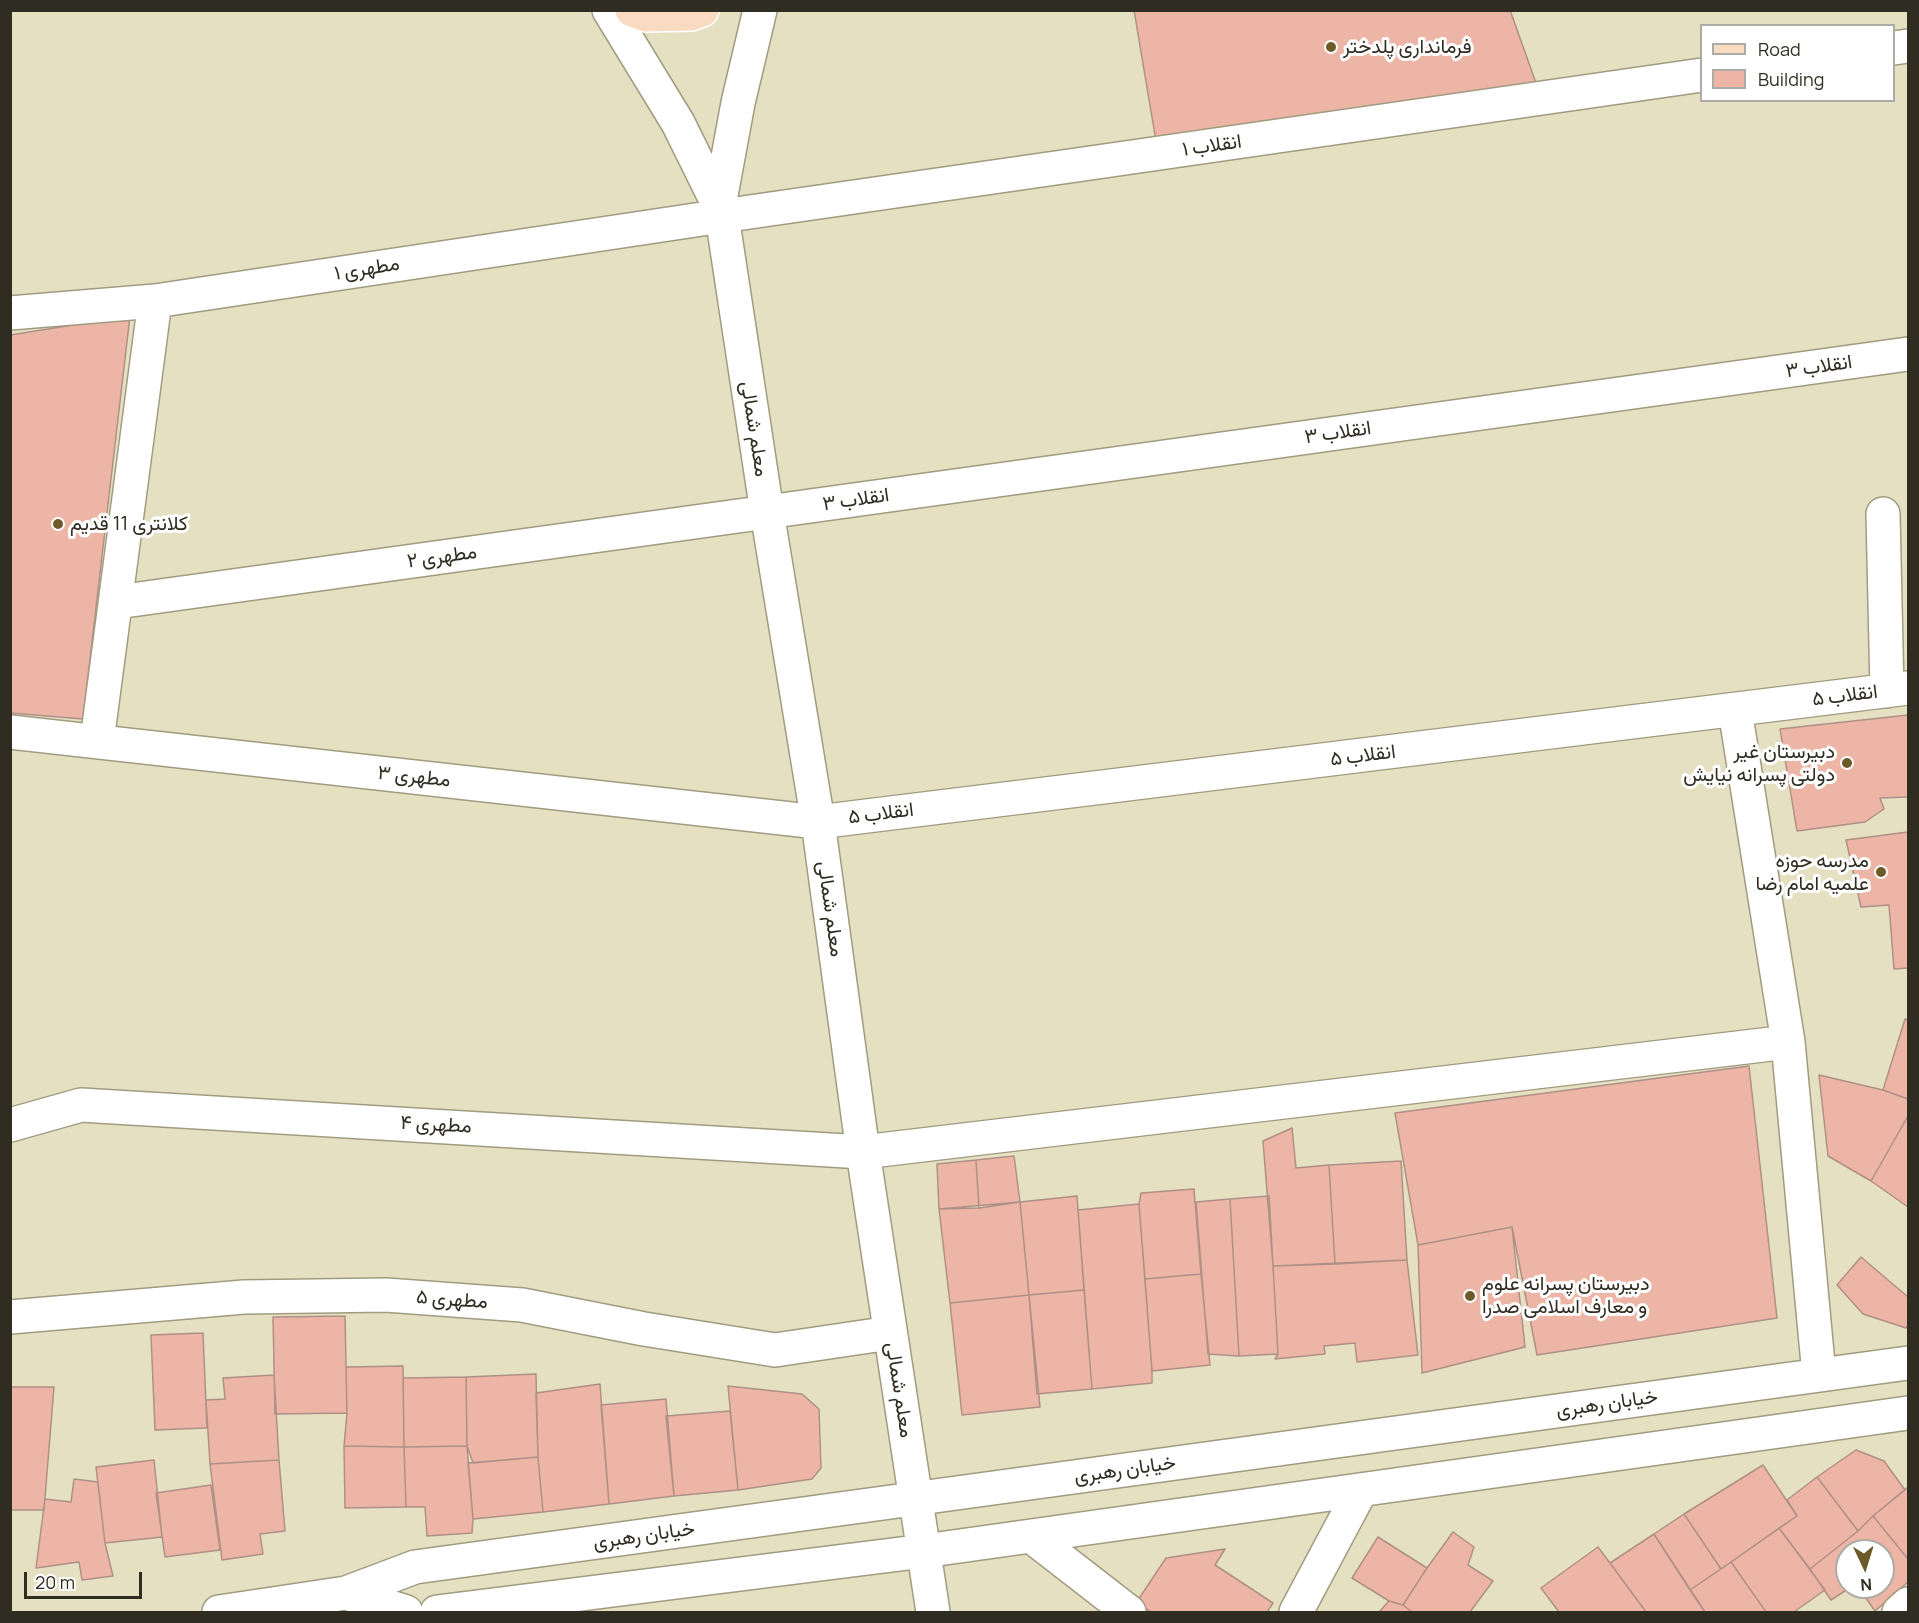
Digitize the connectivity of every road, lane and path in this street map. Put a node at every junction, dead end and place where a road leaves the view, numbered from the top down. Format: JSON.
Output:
{"nodes":[{"id":1,"x":609,"y":10,"type":"edge"},
{"id":2,"x":632,"y":10,"type":"edge"},
{"id":3,"x":702,"y":10,"type":"edge"},
{"id":4,"x":760,"y":10,"type":"edge"},
{"id":5,"x":1700,"y":75,"type":"edge"},
{"id":6,"x":721,"y":211,"type":"junction"},
{"id":7,"x":155,"y":301,"type":"junction"},
{"id":8,"x":10,"y":313,"type":"edge"},
{"id":9,"x":1908,"y":354,"type":"edge"},
{"id":10,"x":767,"y":512,"type":"junction"},
{"id":11,"x":1883,"y":514,"type":"dead end"},
{"id":12,"x":117,"y":602,"type":"junction"},
{"id":13,"x":1898,"y":689,"type":"edge"},
{"id":14,"x":1735,"y":710,"type":"junction"},
{"id":15,"x":10,"y":732,"type":"edge"},
{"id":16,"x":97,"y":741,"type":"junction"},
{"id":17,"x":818,"y":822,"type":"junction"},
{"id":18,"x":1788,"y":1042,"type":"junction"},
{"id":19,"x":10,"y":1125,"type":"edge"},
{"id":20,"x":863,"y":1152,"type":"junction"},
{"id":21,"x":10,"y":1317,"type":"edge"},
{"id":22,"x":890,"y":1333,"type":"junction"},
{"id":23,"x":1908,"y":1363,"type":"edge"},
{"id":24,"x":1819,"y":1375,"type":"junction"},
{"id":25,"x":1908,"y":1413,"type":"edge"},
{"id":26,"x":1361,"y":1490,"type":"junction"},
{"id":27,"x":916,"y":1498,"type":"junction"},
{"id":28,"x":1031,"y":1536,"type":"junction"},
{"id":29,"x":924,"y":1551,"type":"junction"},
{"id":30,"x":346,"y":1593,"type":"junction"},
{"id":31,"x":1908,"y":1604,"type":"edge"},
{"id":32,"x":219,"y":1612,"type":"edge"},
{"id":33,"x":406,"y":1612,"type":"edge"},
{"id":34,"x":437,"y":1612,"type":"edge"},
{"id":35,"x":933,"y":1612,"type":"edge"},
{"id":36,"x":1129,"y":1612,"type":"edge"},
{"id":37,"x":1296,"y":1612,"type":"edge"},
{"id":38,"x":1899,"y":1612,"type":"edge"}],
"edges":[{"from":1,"to":6,"type":"street"},
{"from":2,"to":3,"type":"main road"},
{"from":4,"to":6,"type":"street"},
{"from":5,"to":6,"type":"street","name":"انقلاب ۱"},
{"from":6,"to":7,"type":"street","name":"مطهری ۱"},
{"from":6,"to":10,"type":"street","name":"معلم شمالی"},
{"from":7,"to":8,"type":"street","name":"مطهری ۱"},
{"from":7,"to":12,"type":"street"},
{"from":9,"to":10,"type":"street","name":"انقلاب ۳"},
{"from":10,"to":12,"type":"street","name":"مطهری ۲"},
{"from":10,"to":17,"type":"street","name":"معلم شمالی"},
{"from":11,"to":13,"type":"street"},
{"from":12,"to":16,"type":"street"},
{"from":13,"to":14,"type":"street","name":"انقلاب ۵"},
{"from":14,"to":17,"type":"street","name":"انقلاب ۵"},
{"from":14,"to":18,"type":"street"},
{"from":15,"to":16,"type":"street","name":"مطهری ۳"},
{"from":16,"to":17,"type":"street","name":"مطهری ۳"},
{"from":17,"to":20,"type":"street","name":"معلم شمالی"},
{"from":18,"to":20,"type":"street","name":"مطهری ۴"},
{"from":18,"to":24,"type":"street"},
{"from":19,"to":20,"type":"street","name":"مطهری ۴"},
{"from":20,"to":22,"type":"street","name":"معلم شمالی"},
{"from":21,"to":22,"type":"street","name":"مطهری ۵"},
{"from":22,"to":27,"type":"street","name":"معلم شمالی"},
{"from":23,"to":24,"type":"street","name":"خیابان رهبری"},
{"from":24,"to":27,"type":"street","name":"خیابان رهبری"},
{"from":25,"to":26,"type":"street"},
{"from":26,"to":28,"type":"street"},
{"from":26,"to":37,"type":"street"},
{"from":27,"to":29,"type":"street","name":"معلم شمالی"},
{"from":27,"to":30,"type":"street","name":"خیابان رهبری"},
{"from":28,"to":29,"type":"street"},
{"from":28,"to":36,"type":"street"},
{"from":29,"to":34,"type":"street"},
{"from":29,"to":35,"type":"street","name":"معلم شمالی"},
{"from":30,"to":32,"type":"street","name":"خیابان رهبری"},
{"from":30,"to":33,"type":"street","name":"خیابان رهبری"},
{"from":31,"to":38,"type":"street"}]}
